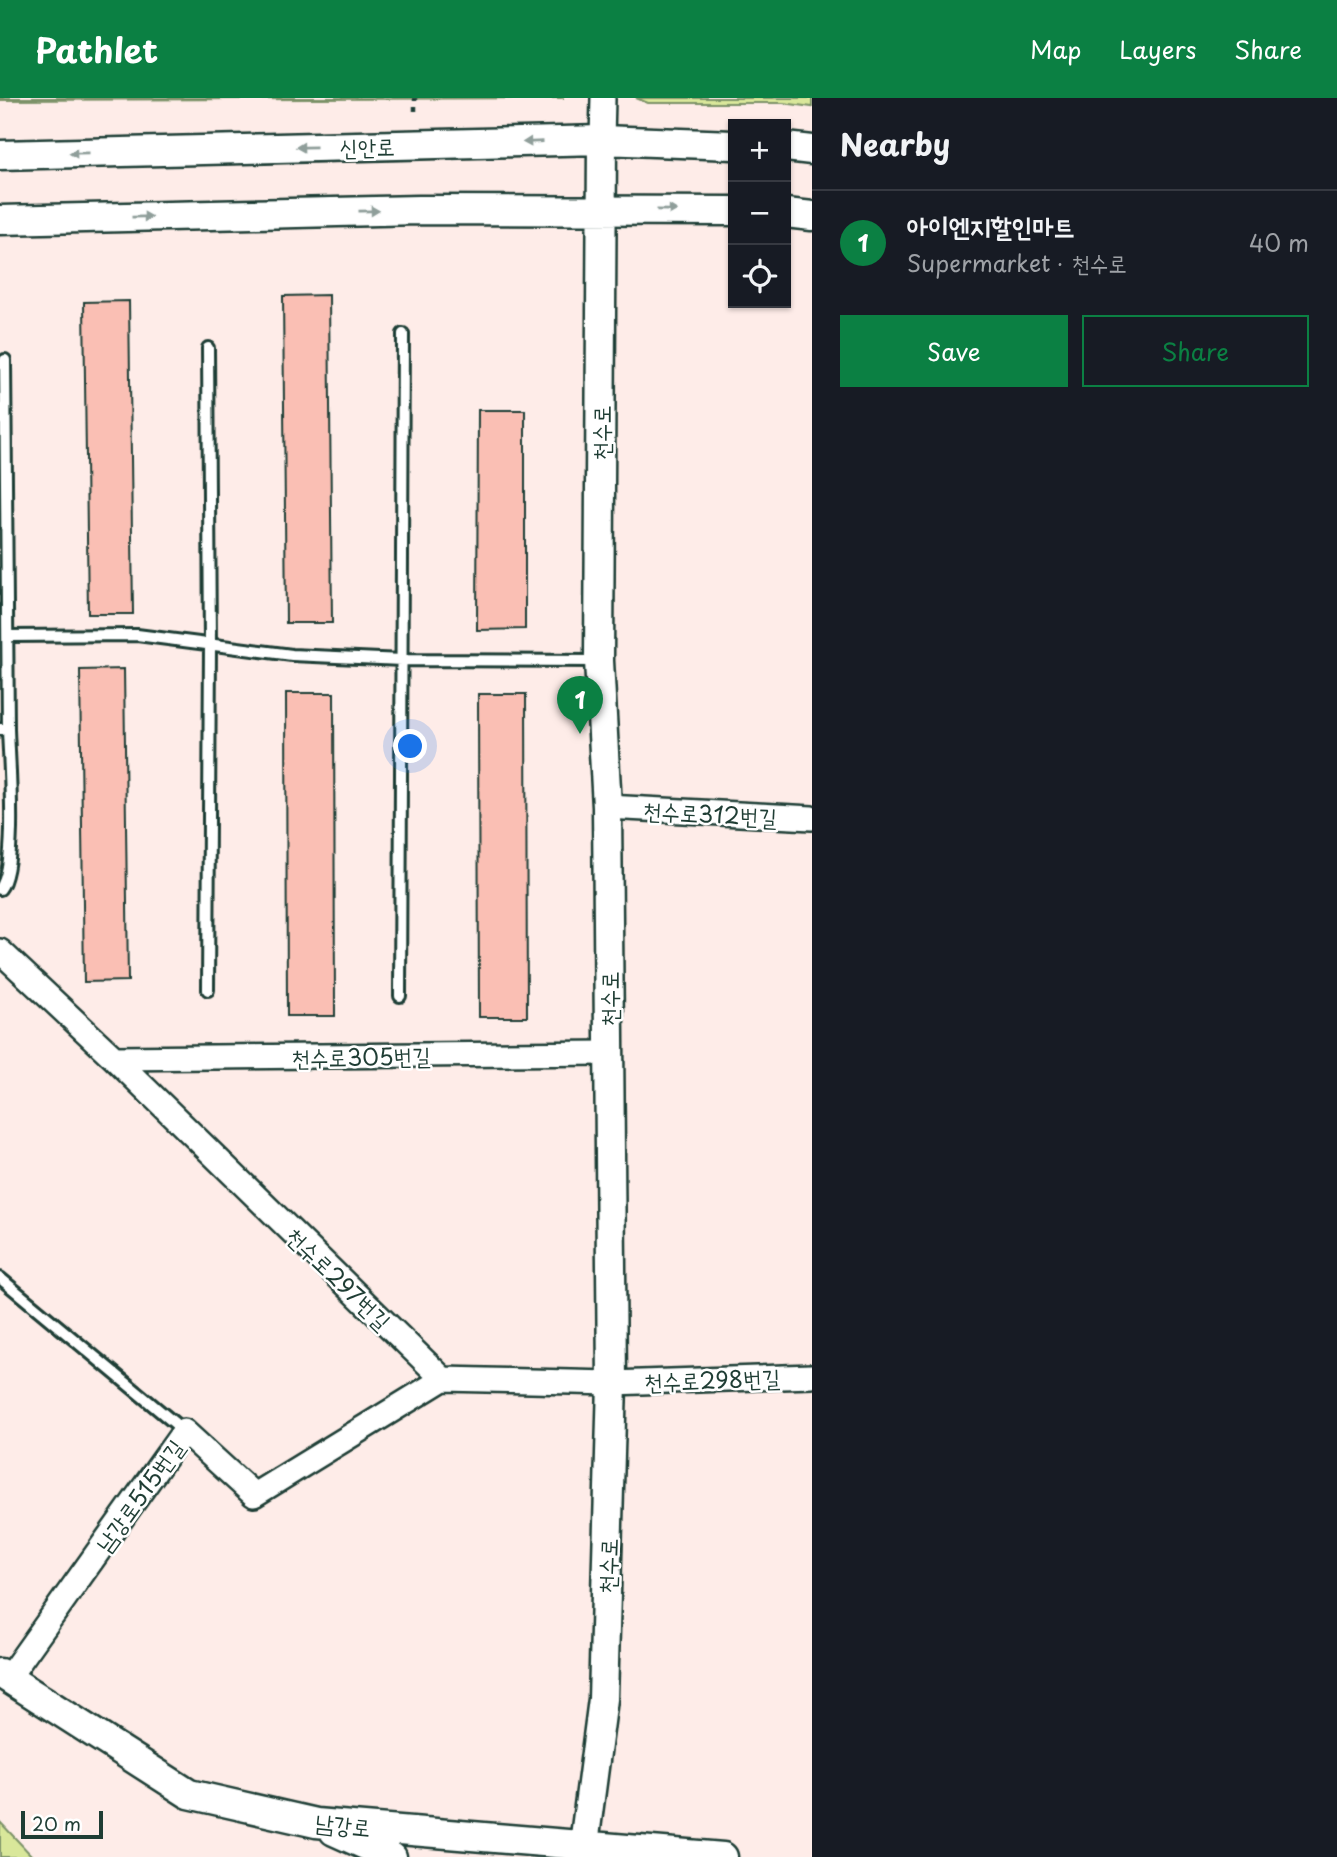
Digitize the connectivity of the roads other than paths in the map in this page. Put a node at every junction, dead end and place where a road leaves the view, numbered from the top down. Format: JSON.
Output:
{"nodes":[{"id":1,"x":603,"y":98,"type":"edge"},
{"id":2,"x":602,"y":140,"type":"junction"},
{"id":3,"x":728,"y":145,"type":"edge"},
{"id":4,"x":791,"y":148,"type":"edge"},
{"id":5,"x":812,"y":150,"type":"edge"},
{"id":6,"x":0,"y":155,"type":"edge"},
{"id":7,"x":602,"y":209,"type":"junction"},
{"id":8,"x":728,"y":211,"type":"edge"},
{"id":9,"x":791,"y":214,"type":"edge"},
{"id":10,"x":812,"y":216,"type":"edge"},
{"id":11,"x":0,"y":220,"type":"edge"},
{"id":12,"x":403,"y":334,"type":"dead end"},
{"id":13,"x":208,"y":348,"type":"dead end"},
{"id":14,"x":5,"y":360,"type":"dead end"},
{"id":15,"x":8,"y":636,"type":"junction"},
{"id":16,"x":210,"y":645,"type":"junction"},
{"id":17,"x":402,"y":660,"type":"junction"},
{"id":18,"x":599,"y":661,"type":"junction"},
{"id":19,"x":4,"y":729,"type":"edge"},
{"id":20,"x":607,"y":807,"type":"junction"},
{"id":21,"x":812,"y":818,"type":"edge"},
{"id":22,"x":0,"y":889,"type":"edge"},
{"id":23,"x":0,"y":951,"type":"edge"},
{"id":24,"x":208,"y":990,"type":"dead end"},
{"id":25,"x":400,"y":996,"type":"dead end"},
{"id":26,"x":608,"y":1054,"type":"junction"},
{"id":27,"x":114,"y":1058,"type":"junction"},
{"id":28,"x":0,"y":1278,"type":"edge"},
{"id":29,"x":812,"y":1376,"type":"edge"},
{"id":30,"x":443,"y":1379,"type":"junction"},
{"id":31,"x":612,"y":1382,"type":"junction"},
{"id":32,"x":184,"y":1432,"type":"junction"},
{"id":33,"x":4,"y":1676,"type":"edge"},
{"id":34,"x":316,"y":1823,"type":"junction"},
{"id":35,"x":582,"y":1850,"type":"edge"},
{"id":36,"x":392,"y":1857,"type":"edge"},
{"id":37,"x":723,"y":1857,"type":"edge"}],
"edges":[{"from":1,"to":2,"type":"street"},
{"from":2,"to":3,"type":"street","name":"신안로"},
{"from":2,"to":6,"type":"street","name":"신안로","one_way":true},
{"from":2,"to":7,"type":"street","name":"천수로"},
{"from":4,"to":5,"type":"street"},
{"from":7,"to":8,"type":"street","one_way":true},
{"from":11,"to":7,"type":"street","one_way":true},
{"from":7,"to":18,"type":"street","name":"천수로"},
{"from":9,"to":10,"type":"street"},
{"from":12,"to":17,"type":"lane"},
{"from":13,"to":16,"type":"lane"},
{"from":14,"to":15,"type":"lane"},
{"from":15,"to":16,"type":"lane"},
{"from":15,"to":19,"type":"lane"},
{"from":16,"to":17,"type":"lane"},
{"from":16,"to":24,"type":"lane"},
{"from":17,"to":18,"type":"lane"},
{"from":17,"to":25,"type":"lane"},
{"from":18,"to":20,"type":"street","name":"천수로"},
{"from":19,"to":22,"type":"lane"},
{"from":20,"to":21,"type":"street","name":"천수로312번길"},
{"from":20,"to":26,"type":"street","name":"천수로"},
{"from":23,"to":27,"type":"street","name":"천수로297번길"},
{"from":26,"to":27,"type":"street","name":"천수로305번길"},
{"from":26,"to":31,"type":"street","name":"천수로"},
{"from":27,"to":30,"type":"street","name":"천수로297번길"},
{"from":28,"to":32,"type":"lane"},
{"from":29,"to":31,"type":"street","name":"천수로298번길"},
{"from":30,"to":31,"type":"street"},
{"from":30,"to":32,"type":"street","name":"남강로515번길"},
{"from":31,"to":35,"type":"street","name":"천수로"},
{"from":32,"to":33,"type":"street","name":"남강로515번길"},
{"from":33,"to":34,"type":"street","name":"남강로"},
{"from":34,"to":35,"type":"street","name":"남강로"},
{"from":34,"to":36,"type":"street"},
{"from":35,"to":37,"type":"street","name":"남강로"}]}
